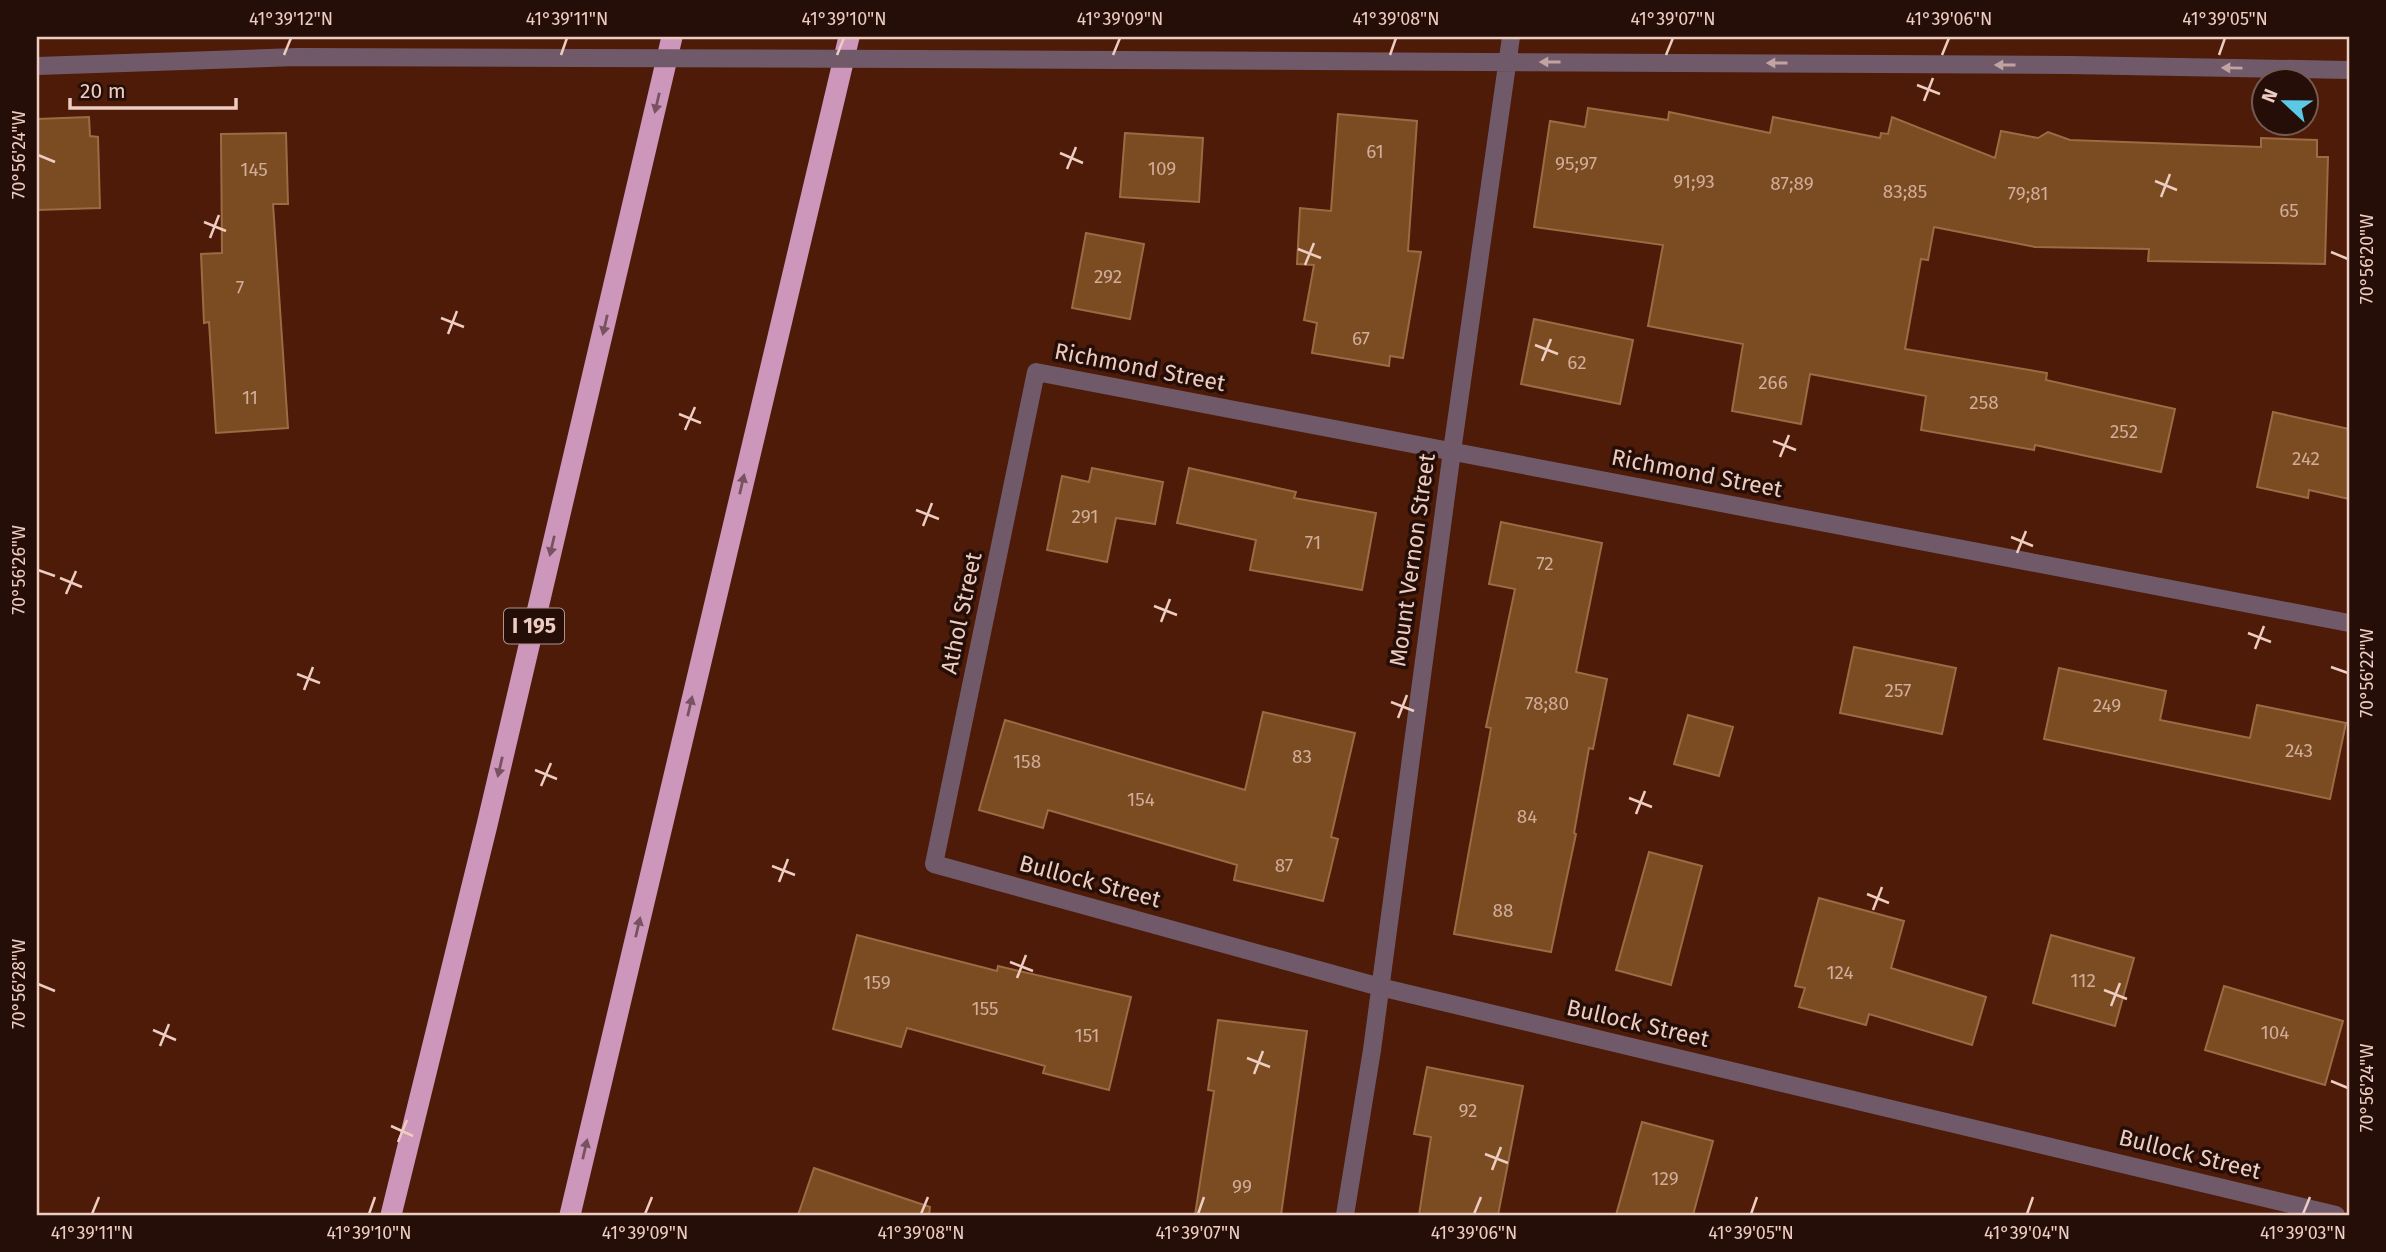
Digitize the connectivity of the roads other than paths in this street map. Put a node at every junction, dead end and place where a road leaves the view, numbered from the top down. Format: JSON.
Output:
{"nodes":[{"id":1,"x":672,"y":37,"type":"edge"},
{"id":2,"x":849,"y":37,"type":"edge"},
{"id":3,"x":1511,"y":37,"type":"edge"},
{"id":4,"x":1506,"y":62,"type":"junction"},
{"id":5,"x":37,"y":66,"type":"edge"},
{"id":6,"x":2349,"y":70,"type":"edge"},
{"id":7,"x":1036,"y":372,"type":"joint"},
{"id":8,"x":1452,"y":451,"type":"junction"},
{"id":9,"x":2349,"y":622,"type":"edge"},
{"id":10,"x":934,"y":864,"type":"joint"},
{"id":11,"x":1380,"y":987,"type":"junction"},
{"id":12,"x":391,"y":1215,"type":"edge"},
{"id":13,"x":570,"y":1215,"type":"edge"},
{"id":14,"x":1345,"y":1215,"type":"edge"},
{"id":15,"x":2336,"y":1215,"type":"edge"}],
"edges":[{"from":1,"to":12,"type":"highway","number":"I 195","one_way":true},
{"from":13,"to":2,"type":"highway","one_way":true},
{"from":3,"to":4,"type":"street","name":"Mount Vernon Street"},
{"from":4,"to":5,"type":"street","bridge":true},
{"from":6,"to":4,"type":"street","one_way":true},
{"from":4,"to":8,"type":"street","name":"Mount Vernon Street"},
{"from":7,"to":8,"type":"street","name":"Richmond Street"},
{"from":7,"to":10,"type":"street","name":"Athol Street"},
{"from":8,"to":9,"type":"street","name":"Richmond Street"},
{"from":8,"to":11,"type":"street","name":"Mount Vernon Street"},
{"from":10,"to":11,"type":"street","name":"Bullock Street"},
{"from":11,"to":14,"type":"street","name":"Mount Vernon Street"},
{"from":11,"to":15,"type":"street","name":"Bullock Street"}]}
